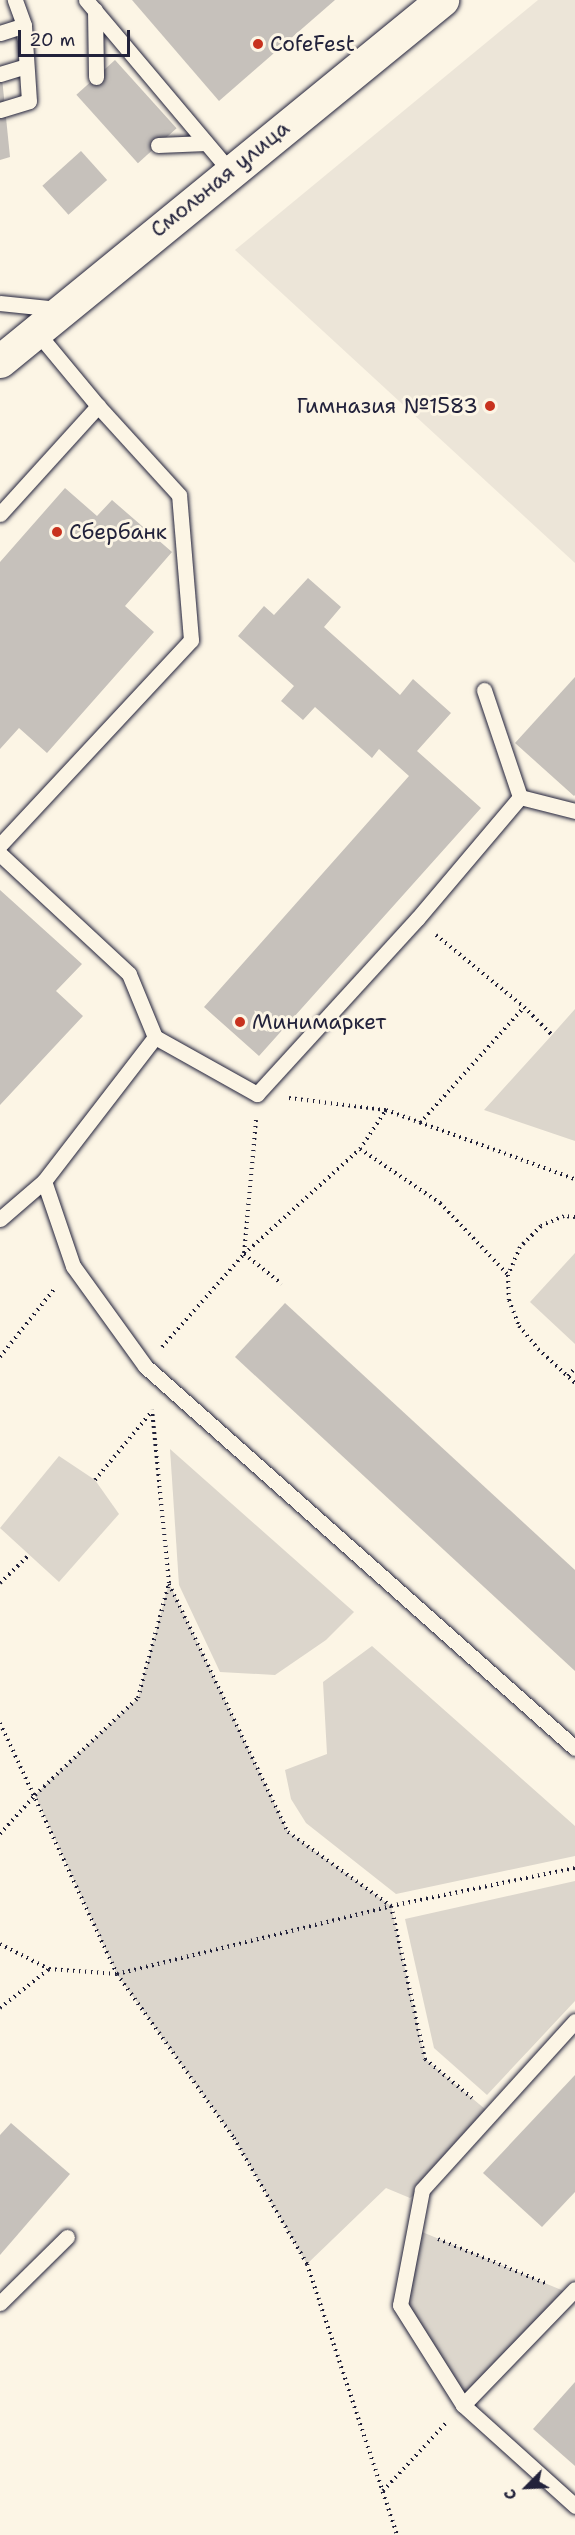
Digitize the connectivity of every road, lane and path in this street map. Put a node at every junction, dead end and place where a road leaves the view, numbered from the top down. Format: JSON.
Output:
{"nodes":[{"id":1,"x":15,"y":0,"type":"edge"},
{"id":2,"x":442,"y":0,"type":"edge"},
{"id":3,"x":91,"y":5,"type":"edge"},
{"id":4,"x":24,"y":25,"type":"junction"},
{"id":5,"x":0,"y":33,"type":"edge"},
{"id":6,"x":26,"y":66,"type":"junction"},
{"id":7,"x":0,"y":74,"type":"edge"},
{"id":8,"x":96,"y":77,"type":"dead end"},
{"id":9,"x":0,"y":110,"type":"edge"},
{"id":10,"x":206,"y":143,"type":"junction"},
{"id":11,"x":158,"y":145,"type":"dead end"},
{"id":12,"x":230,"y":171,"type":"junction"},
{"id":13,"x":0,"y":303,"type":"edge"},
{"id":14,"x":61,"y":310,"type":"junction"},
{"id":15,"x":35,"y":330,"type":"junction"},
{"id":16,"x":0,"y":361,"type":"edge"},
{"id":17,"x":98,"y":406,"type":"junction"},
{"id":18,"x":0,"y":514,"type":"edge"},
{"id":19,"x":484,"y":690,"type":"dead end"},
{"id":20,"x":520,"y":797,"type":"junction"},
{"id":21,"x":575,"y":811,"type":"edge"},
{"id":22,"x":0,"y":845,"type":"edge"},
{"id":23,"x":0,"y":854,"type":"edge"},
{"id":24,"x":455,"y":951,"type":"dead end"},
{"id":25,"x":524,"y":1008,"type":"junction"},
{"id":26,"x":552,"y":1035,"type":"dead end"},
{"id":27,"x":155,"y":1037,"type":"junction"},
{"id":28,"x":299,"y":1099,"type":"dead end"},
{"id":29,"x":386,"y":1110,"type":"junction"},
{"id":30,"x":256,"y":1118,"type":"dead end"},
{"id":31,"x":420,"y":1123,"type":"junction"},
{"id":32,"x":360,"y":1149,"type":"junction"},
{"id":33,"x":575,"y":1179,"type":"edge"},
{"id":34,"x":44,"y":1181,"type":"junction"},
{"id":35,"x":575,"y":1217,"type":"edge"},
{"id":36,"x":0,"y":1219,"type":"edge"},
{"id":37,"x":244,"y":1254,"type":"junction"},
{"id":38,"x":73,"y":1266,"type":"junction"},
{"id":39,"x":508,"y":1275,"type":"junction"},
{"id":40,"x":282,"y":1284,"type":"dead end"},
{"id":41,"x":0,"y":1356,"type":"edge"},
{"id":42,"x":145,"y":1366,"type":"junction"},
{"id":43,"x":575,"y":1368,"type":"edge"},
{"id":44,"x":568,"y":1376,"type":"junction"},
{"id":45,"x":575,"y":1383,"type":"edge"},
{"id":46,"x":152,"y":1410,"type":"junction"},
{"id":47,"x":95,"y":1480,"type":"dead end"},
{"id":48,"x":29,"y":1555,"type":"dead end"},
{"id":49,"x":0,"y":1583,"type":"edge"},
{"id":50,"x":169,"y":1583,"type":"junction"},
{"id":51,"x":0,"y":1723,"type":"edge"},
{"id":52,"x":575,"y":1748,"type":"edge"},
{"id":53,"x":35,"y":1795,"type":"junction"},
{"id":54,"x":0,"y":1834,"type":"edge"},
{"id":55,"x":575,"y":1868,"type":"edge"},
{"id":56,"x":391,"y":1906,"type":"junction"},
{"id":57,"x":0,"y":1944,"type":"edge"},
{"id":58,"x":49,"y":1969,"type":"junction"},
{"id":59,"x":117,"y":1974,"type":"junction"},
{"id":60,"x":0,"y":2008,"type":"edge"},
{"id":61,"x":575,"y":2021,"type":"edge"},
{"id":62,"x":491,"y":2114,"type":"junction"},
{"id":63,"x":415,"y":2229,"type":"junction"},
{"id":64,"x":67,"y":2237,"type":"dead end"},
{"id":65,"x":573,"y":2291,"type":"edge"},
{"id":66,"x":0,"y":2303,"type":"edge"},
{"id":67,"x":463,"y":2405,"type":"junction"},
{"id":68,"x":383,"y":2491,"type":"junction"},
{"id":69,"x":575,"y":2506,"type":"edge"},
{"id":70,"x":397,"y":2535,"type":"edge"}],
"edges":[{"from":1,"to":4,"type":"lane"},
{"from":2,"to":12,"type":"street","name":"Смольная улица"},
{"from":3,"to":8,"type":"lane"},
{"from":3,"to":10,"type":"lane"},
{"from":4,"to":5,"type":"lane"},
{"from":4,"to":6,"type":"lane"},
{"from":6,"to":7,"type":"lane"},
{"from":6,"to":9,"type":"lane"},
{"from":10,"to":11,"type":"lane"},
{"from":10,"to":12,"type":"lane"},
{"from":12,"to":14,"type":"street","name":"Смольная улица"},
{"from":13,"to":14,"type":"lane"},
{"from":14,"to":15,"type":"street","name":"Смольная улица"},
{"from":15,"to":16,"type":"street","name":"Смольная улица"},
{"from":15,"to":17,"type":"lane"},
{"from":17,"to":18,"type":"lane"},
{"from":17,"to":22,"type":"lane"},
{"from":19,"to":20,"type":"lane"},
{"from":20,"to":21,"type":"lane"},
{"from":20,"to":27,"type":"lane"},
{"from":23,"to":27,"type":"lane"},
{"from":24,"to":25,"type":"path"},
{"from":25,"to":26,"type":"path"},
{"from":25,"to":31,"type":"path"},
{"from":27,"to":34,"type":"lane"},
{"from":28,"to":29,"type":"path"},
{"from":29,"to":31,"type":"path"},
{"from":29,"to":32,"type":"path"},
{"from":30,"to":37,"type":"path"},
{"from":31,"to":33,"type":"path"},
{"from":32,"to":37,"type":"path"},
{"from":32,"to":39,"type":"path"},
{"from":34,"to":36,"type":"lane"},
{"from":34,"to":38,"type":"lane"},
{"from":35,"to":39,"type":"path"},
{"from":37,"to":40,"type":"path"},
{"from":37,"to":42,"type":"path"},
{"from":38,"to":41,"type":"path"},
{"from":38,"to":42,"type":"lane"},
{"from":39,"to":44,"type":"path"},
{"from":42,"to":46,"type":"path"},
{"from":42,"to":52,"type":"lane"},
{"from":43,"to":44,"type":"path"},
{"from":44,"to":45,"type":"path"},
{"from":46,"to":47,"type":"path"},
{"from":46,"to":50,"type":"path"},
{"from":48,"to":49,"type":"path"},
{"from":50,"to":53,"type":"path"},
{"from":50,"to":56,"type":"path"},
{"from":51,"to":53,"type":"path"},
{"from":53,"to":54,"type":"path"},
{"from":53,"to":59,"type":"path"},
{"from":55,"to":56,"type":"path"},
{"from":56,"to":59,"type":"path"},
{"from":56,"to":62,"type":"path"},
{"from":57,"to":58,"type":"path"},
{"from":58,"to":59,"type":"path"},
{"from":58,"to":60,"type":"path"},
{"from":59,"to":68,"type":"path"},
{"from":61,"to":62,"type":"lane"},
{"from":62,"to":63,"type":"lane"},
{"from":63,"to":65,"type":"path"},
{"from":63,"to":67,"type":"lane"},
{"from":64,"to":66,"type":"lane"},
{"from":65,"to":67,"type":"lane"},
{"from":67,"to":68,"type":"path"},
{"from":67,"to":69,"type":"lane"},
{"from":68,"to":70,"type":"path"}]}
